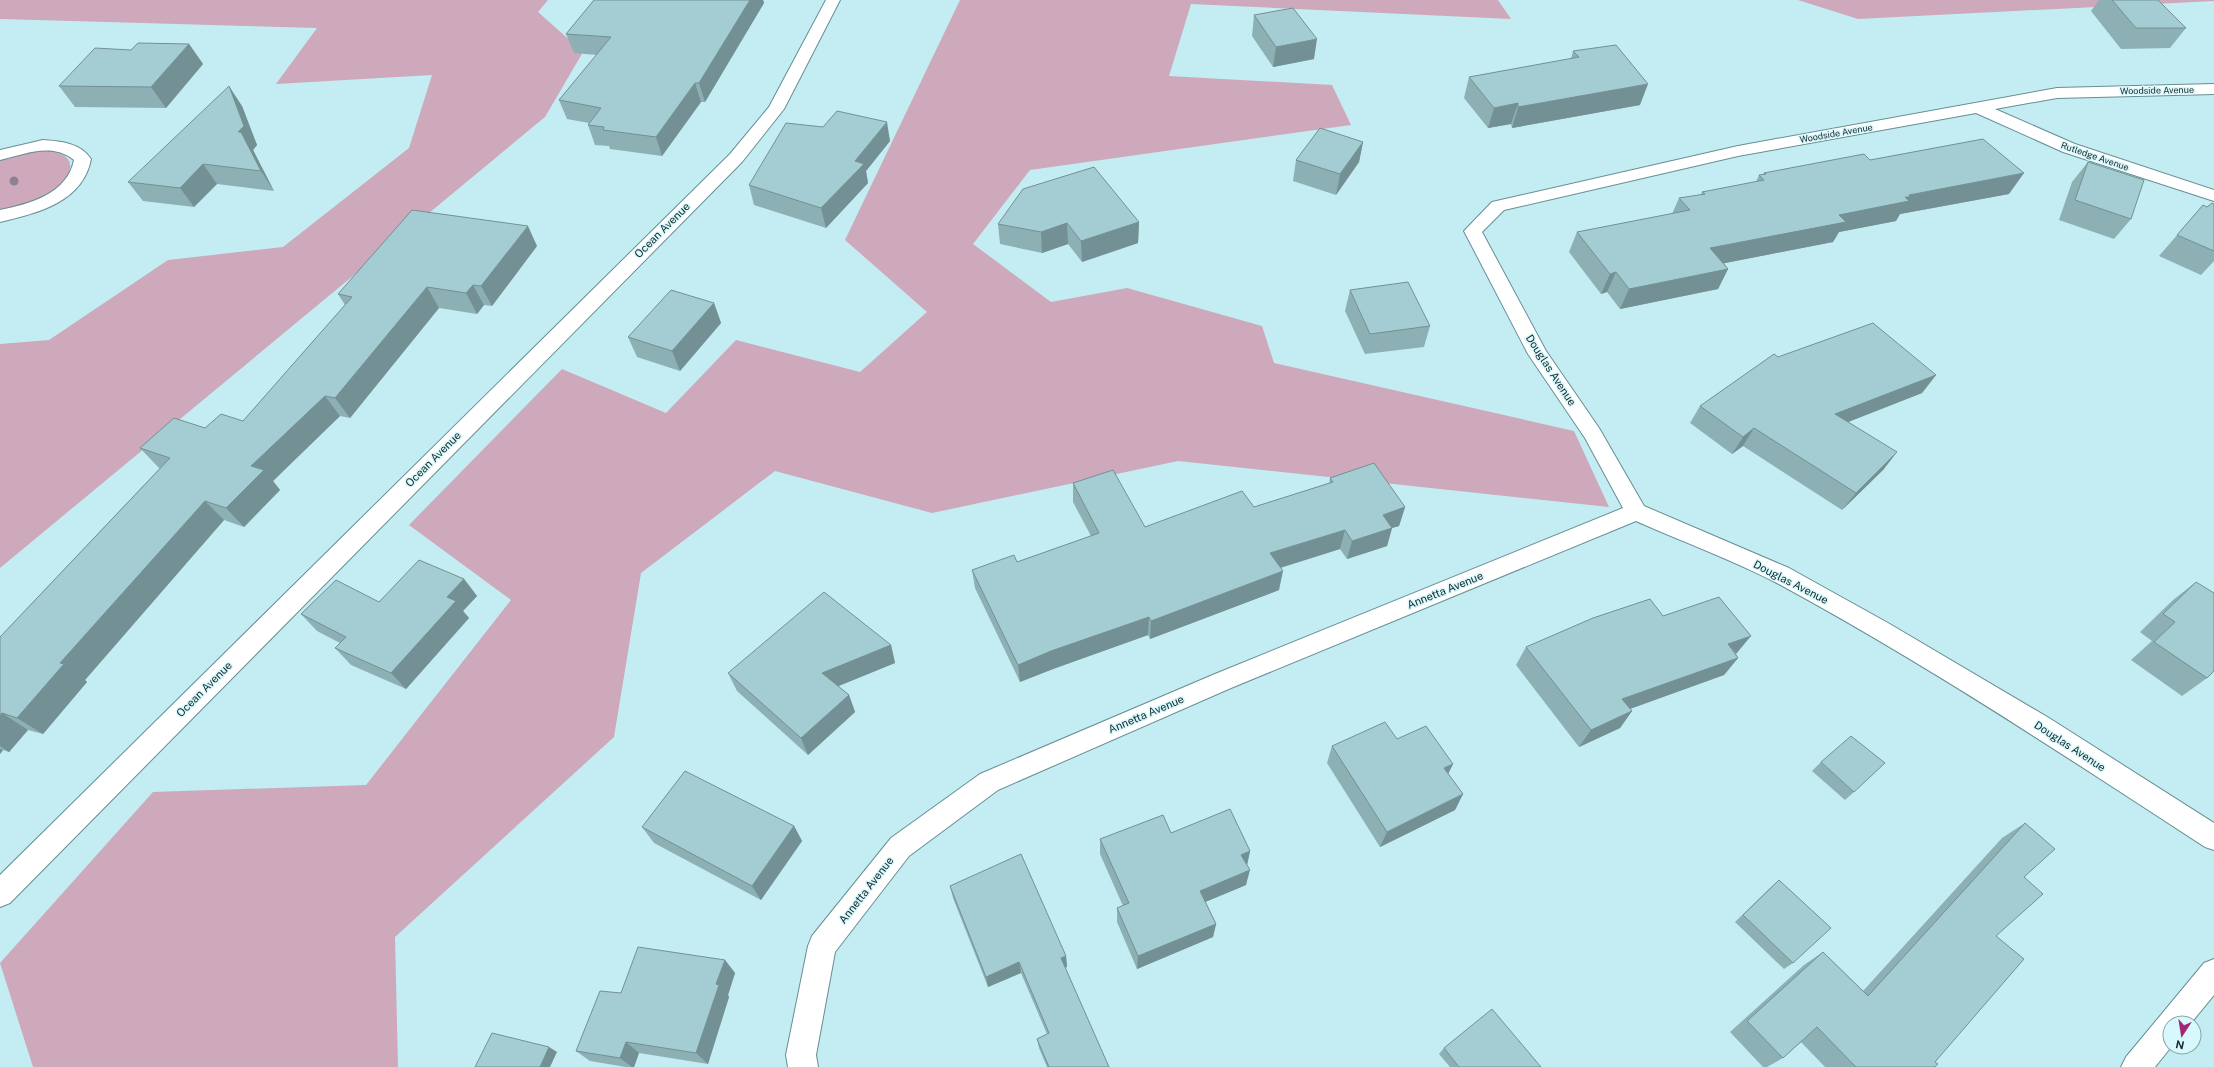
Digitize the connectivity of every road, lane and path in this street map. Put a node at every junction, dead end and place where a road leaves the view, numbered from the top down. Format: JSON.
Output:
{"nodes":[{"id":1,"x":833,"y":0,"type":"edge"},
{"id":2,"x":2214,"y":89,"type":"edge"},
{"id":3,"x":1979,"y":108,"type":"junction"},
{"id":4,"x":0,"y":155,"type":"edge"},
{"id":5,"x":2214,"y":196,"type":"edge"},
{"id":6,"x":0,"y":216,"type":"edge"},
{"id":7,"x":1473,"y":231,"type":"joint"},
{"id":8,"x":1636,"y":512,"type":"junction"},
{"id":9,"x":2214,"y":838,"type":"edge"},
{"id":10,"x":0,"y":894,"type":"edge"},
{"id":11,"x":2214,"y":974,"type":"edge"},
{"id":12,"x":2180,"y":1015,"type":"edge"},
{"id":13,"x":2162,"y":1036,"type":"edge"},
{"id":14,"x":803,"y":1067,"type":"edge"},
{"id":15,"x":2136,"y":1067,"type":"edge"}],
"edges":[{"from":1,"to":10,"type":"street","name":"Ocean Avenue"},
{"from":2,"to":3,"type":"street","name":"Woodside Avenue"},
{"from":3,"to":5,"type":"street","name":"Rutledge Avenue"},
{"from":3,"to":7,"type":"street","name":"Woodside Avenue"},
{"from":4,"to":6,"type":"street"},
{"from":7,"to":8,"type":"street","name":"Douglas Avenue"},
{"from":8,"to":9,"type":"street","name":"Douglas Avenue"},
{"from":8,"to":14,"type":"street","name":"Annetta Avenue"},
{"from":11,"to":12,"type":"street"},
{"from":13,"to":15,"type":"street"}]}
